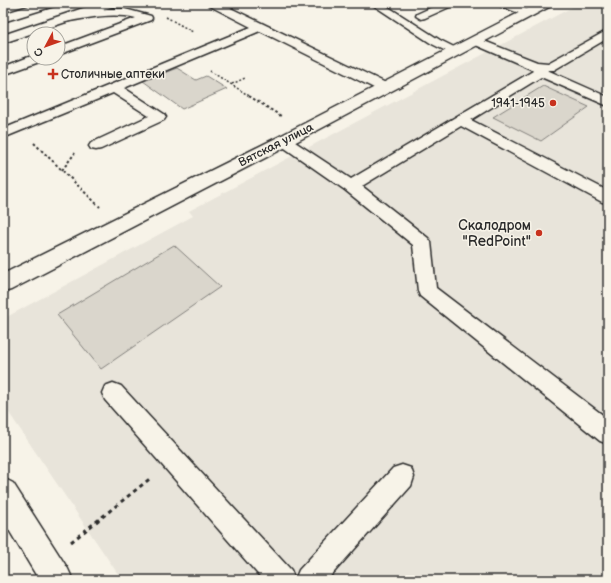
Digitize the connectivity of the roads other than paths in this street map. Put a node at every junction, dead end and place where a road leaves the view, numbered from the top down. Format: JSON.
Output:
{"nodes":[{"id":1,"x":50,"y":3,"type":"edge"},
{"id":2,"x":110,"y":3,"type":"edge"},
{"id":3,"x":212,"y":3,"type":"edge"},
{"id":4,"x":375,"y":3,"type":"edge"},
{"id":5,"x":450,"y":3,"type":"edge"},
{"id":6,"x":502,"y":3,"type":"edge"},
{"id":7,"x":547,"y":3,"type":"edge"},
{"id":8,"x":528,"y":13,"type":"junction"},
{"id":9,"x":421,"y":16,"type":"dead end"},
{"id":10,"x":3,"y":18,"type":"edge"},
{"id":11,"x":64,"y":19,"type":"junction"},
{"id":12,"x":260,"y":27,"type":"junction"},
{"id":13,"x":608,"y":33,"type":"edge"},
{"id":14,"x":3,"y":39,"type":"edge"},
{"id":15,"x":475,"y":41,"type":"junction"},
{"id":16,"x":66,"y":48,"type":"edge"},
{"id":17,"x":454,"y":51,"type":"junction"},
{"id":18,"x":26,"y":62,"type":"edge"},
{"id":19,"x":538,"y":69,"type":"junction"},
{"id":20,"x":3,"y":71,"type":"edge"},
{"id":21,"x":114,"y":88,"type":"junction"},
{"id":22,"x":385,"y":88,"type":"junction"},
{"id":23,"x":608,"y":102,"type":"edge"},
{"id":24,"x":461,"y":120,"type":"junction"},
{"id":25,"x":3,"y":134,"type":"edge"},
{"id":26,"x":284,"y":141,"type":"junction"},
{"id":27,"x":96,"y":146,"type":"dead end"},
{"id":28,"x":351,"y":186,"type":"junction"},
{"id":29,"x":608,"y":198,"type":"edge"},
{"id":30,"x":3,"y":284,"type":"edge"},
{"id":31,"x":113,"y":393,"type":"dead end"},
{"id":32,"x":608,"y":433,"type":"edge"},
{"id":33,"x":402,"y":477,"type":"dead end"},
{"id":34,"x":3,"y":493,"type":"edge"},
{"id":35,"x":57,"y":580,"type":"edge"},
{"id":36,"x":281,"y":580,"type":"edge"},
{"id":37,"x":309,"y":580,"type":"edge"}],
"edges":[{"from":1,"to":10,"type":"street"},
{"from":2,"to":11,"type":"street"},
{"from":3,"to":12,"type":"lane"},
{"from":4,"to":17,"type":"lane"},
{"from":5,"to":9,"type":"lane"},
{"from":6,"to":8,"type":"lane"},
{"from":7,"to":8,"type":"street","name":"Вятская улица"},
{"from":8,"to":15,"type":"street","name":"Вятская улица"},
{"from":11,"to":14,"type":"street"},
{"from":11,"to":16,"type":"lane"},
{"from":12,"to":21,"type":"lane"},
{"from":12,"to":22,"type":"lane"},
{"from":13,"to":19,"type":"lane"},
{"from":15,"to":17,"type":"street","name":"Вятская улица"},
{"from":15,"to":19,"type":"lane"},
{"from":17,"to":22,"type":"street","name":"Вятская улица"},
{"from":18,"to":20,"type":"lane"},
{"from":19,"to":23,"type":"lane"},
{"from":19,"to":24,"type":"lane"},
{"from":21,"to":25,"type":"lane"},
{"from":21,"to":27,"type":"lane"},
{"from":22,"to":26,"type":"street","name":"Вятская улица"},
{"from":24,"to":28,"type":"lane"},
{"from":24,"to":29,"type":"lane"},
{"from":26,"to":28,"type":"lane"},
{"from":26,"to":30,"type":"street","name":"Вятская улица"},
{"from":28,"to":32,"type":"lane"},
{"from":31,"to":36,"type":"lane"},
{"from":33,"to":37,"type":"lane"},
{"from":34,"to":35,"type":"street"}]}
